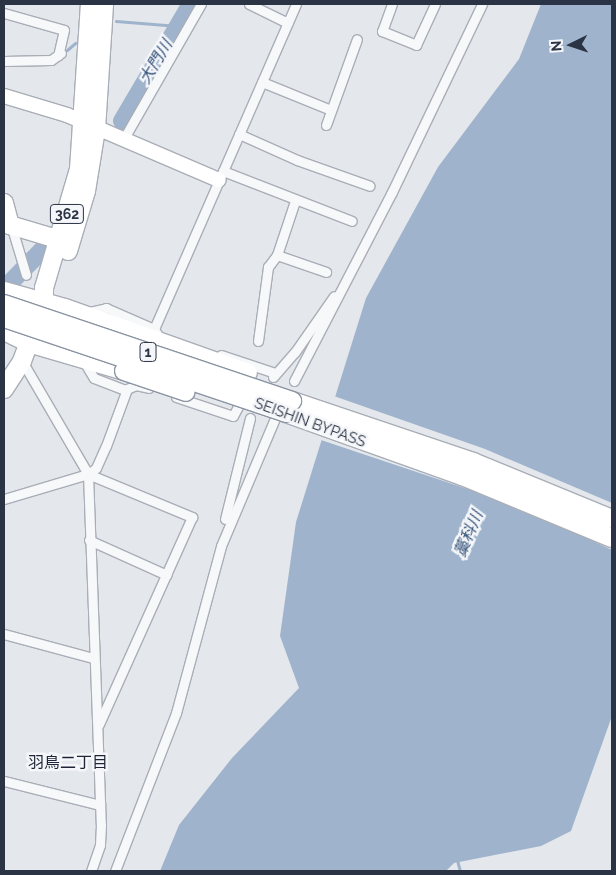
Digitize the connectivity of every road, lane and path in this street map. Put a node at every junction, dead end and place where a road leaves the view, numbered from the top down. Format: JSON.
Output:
{"nodes":[{"id":1,"x":90,"y":4,"type":"edge"},
{"id":2,"x":104,"y":4,"type":"edge"},
{"id":3,"x":201,"y":4,"type":"edge"},
{"id":4,"x":249,"y":4,"type":"edge"},
{"id":5,"x":296,"y":4,"type":"edge"},
{"id":6,"x":392,"y":4,"type":"edge"},
{"id":7,"x":435,"y":4,"type":"edge"},
{"id":8,"x":482,"y":4,"type":"edge"},
{"id":9,"x":4,"y":14,"type":"edge"},
{"id":10,"x":288,"y":23,"type":"junction"},
{"id":11,"x":357,"y":39,"type":"dead end"},
{"id":12,"x":4,"y":61,"type":"edge"},
{"id":13,"x":262,"y":82,"type":"junction"},
{"id":14,"x":4,"y":96,"type":"edge"},
{"id":15,"x":331,"y":110,"type":"junction"},
{"id":16,"x":326,"y":125,"type":"dead end"},
{"id":17,"x":90,"y":126,"type":"junction"},
{"id":18,"x":239,"y":134,"type":"junction"},
{"id":19,"x":124,"y":140,"type":"junction"},
{"id":20,"x":221,"y":176,"type":"junction"},
{"id":21,"x":370,"y":186,"type":"dead end"},
{"id":22,"x":295,"y":201,"type":"junction"},
{"id":23,"x":4,"y":203,"type":"edge"},
{"id":24,"x":352,"y":221,"type":"dead end"},
{"id":25,"x":10,"y":225,"type":"junction"},
{"id":26,"x":60,"y":240,"type":"junction"},
{"id":27,"x":277,"y":254,"type":"junction"},
{"id":28,"x":326,"y":272,"type":"dead end"},
{"id":29,"x":26,"y":276,"type":"dead end"},
{"id":30,"x":348,"y":278,"type":"junction"},
{"id":31,"x":4,"y":291,"type":"edge"},
{"id":32,"x":44,"y":303,"type":"junction"},
{"id":33,"x":4,"y":304,"type":"edge"},
{"id":34,"x":82,"y":314,"type":"junction"},
{"id":35,"x":4,"y":318,"type":"edge"},
{"id":36,"x":154,"y":329,"type":"junction"},
{"id":37,"x":4,"y":331,"type":"edge"},
{"id":38,"x":258,"y":341,"type":"dead end"},
{"id":39,"x":29,"y":343,"type":"junction"},
{"id":40,"x":83,"y":360,"type":"junction"},
{"id":41,"x":22,"y":361,"type":"junction"},
{"id":42,"x":256,"y":366,"type":"junction"},
{"id":43,"x":294,"y":381,"type":"dead end"},
{"id":44,"x":4,"y":389,"type":"edge"},
{"id":45,"x":126,"y":390,"type":"junction"},
{"id":46,"x":250,"y":418,"type":"dead end"},
{"id":47,"x":276,"y":418,"type":"dead end"},
{"id":48,"x":413,"y":441,"type":"junction"},
{"id":49,"x":403,"y":456,"type":"junction"},
{"id":50,"x":88,"y":474,"type":"junction"},
{"id":51,"x":4,"y":499,"type":"edge"},
{"id":52,"x":611,"y":518,"type":"edge"},
{"id":53,"x":612,"y":539,"type":"edge"},
{"id":54,"x":90,"y":540,"type":"junction"},
{"id":55,"x":221,"y":546,"type":"junction"},
{"id":56,"x":167,"y":575,"type":"junction"},
{"id":57,"x":4,"y":634,"type":"edge"},
{"id":58,"x":93,"y":658,"type":"junction"},
{"id":59,"x":98,"y":727,"type":"junction"},
{"id":60,"x":4,"y":781,"type":"edge"},
{"id":61,"x":100,"y":805,"type":"junction"},
{"id":62,"x":91,"y":871,"type":"edge"},
{"id":63,"x":115,"y":871,"type":"edge"}],
"edges":[{"from":1,"to":17,"type":"highway","number":"362"},
{"from":2,"to":17,"type":"highway","number":"362"},
{"from":3,"to":19,"type":"street"},
{"from":4,"to":10,"type":"street"},
{"from":5,"to":10,"type":"street"},
{"from":6,"to":7,"type":"street"},
{"from":8,"to":30,"type":"street"},
{"from":9,"to":12,"type":"street"},
{"from":10,"to":13,"type":"street"},
{"from":11,"to":15,"type":"street"},
{"from":13,"to":15,"type":"street"},
{"from":13,"to":18,"type":"street"},
{"from":14,"to":17,"type":"street"},
{"from":15,"to":16,"type":"street"},
{"from":17,"to":19,"type":"street"},
{"from":17,"to":26,"type":"highway","number":"362"},
{"from":17,"to":32,"type":"highway","number":"362"},
{"from":18,"to":20,"type":"street"},
{"from":18,"to":21,"type":"street"},
{"from":19,"to":20,"type":"street"},
{"from":20,"to":22,"type":"street"},
{"from":20,"to":36,"type":"street"},
{"from":22,"to":24,"type":"street"},
{"from":22,"to":27,"type":"street"},
{"from":23,"to":25,"type":"highway"},
{"from":25,"to":26,"type":"highway","number":"362"},
{"from":25,"to":29,"type":"street"},
{"from":26,"to":32,"type":"highway","number":"362"},
{"from":27,"to":28,"type":"street"},
{"from":27,"to":38,"type":"street"},
{"from":30,"to":42,"type":"street"},
{"from":30,"to":43,"type":"street"},
{"from":31,"to":32,"type":"highway","number":"1"},
{"from":32,"to":34,"type":"highway","number":"1"},
{"from":32,"to":39,"type":"highway","number":"362"},
{"from":33,"to":48,"type":"highway","name":"SEISHIN BYPASS","number":"1","bridge":true},
{"from":34,"to":36,"type":"street"},
{"from":34,"to":48,"type":"highway","number":"1"},
{"from":35,"to":49,"type":"highway","name":"SEISHIN BYPASS","number":"1","bridge":true},
{"from":36,"to":42,"type":"street"},
{"from":37,"to":39,"type":"highway","number":"1"},
{"from":39,"to":40,"type":"highway","number":"1"},
{"from":39,"to":41,"type":"highway","number":"362"},
{"from":40,"to":45,"type":"street"},
{"from":40,"to":49,"type":"highway","number":"1","bridge":true},
{"from":41,"to":44,"type":"highway","number":"362"},
{"from":41,"to":50,"type":"street"},
{"from":42,"to":45,"type":"street"},
{"from":45,"to":50,"type":"street"},
{"from":46,"to":55,"type":"street"},
{"from":47,"to":55,"type":"street"},
{"from":48,"to":52,"type":"highway","name":"SEISHIN BYPASS","number":"1"},
{"from":49,"to":53,"type":"highway","name":"SEISHIN BYPASS","number":"1"},
{"from":50,"to":51,"type":"street"},
{"from":50,"to":54,"type":"street"},
{"from":50,"to":56,"type":"street"},
{"from":54,"to":56,"type":"street"},
{"from":54,"to":58,"type":"street"},
{"from":55,"to":63,"type":"street"},
{"from":56,"to":59,"type":"street"},
{"from":57,"to":58,"type":"street"},
{"from":58,"to":59,"type":"street"},
{"from":59,"to":61,"type":"street"},
{"from":60,"to":61,"type":"street"},
{"from":61,"to":62,"type":"street"}]}
